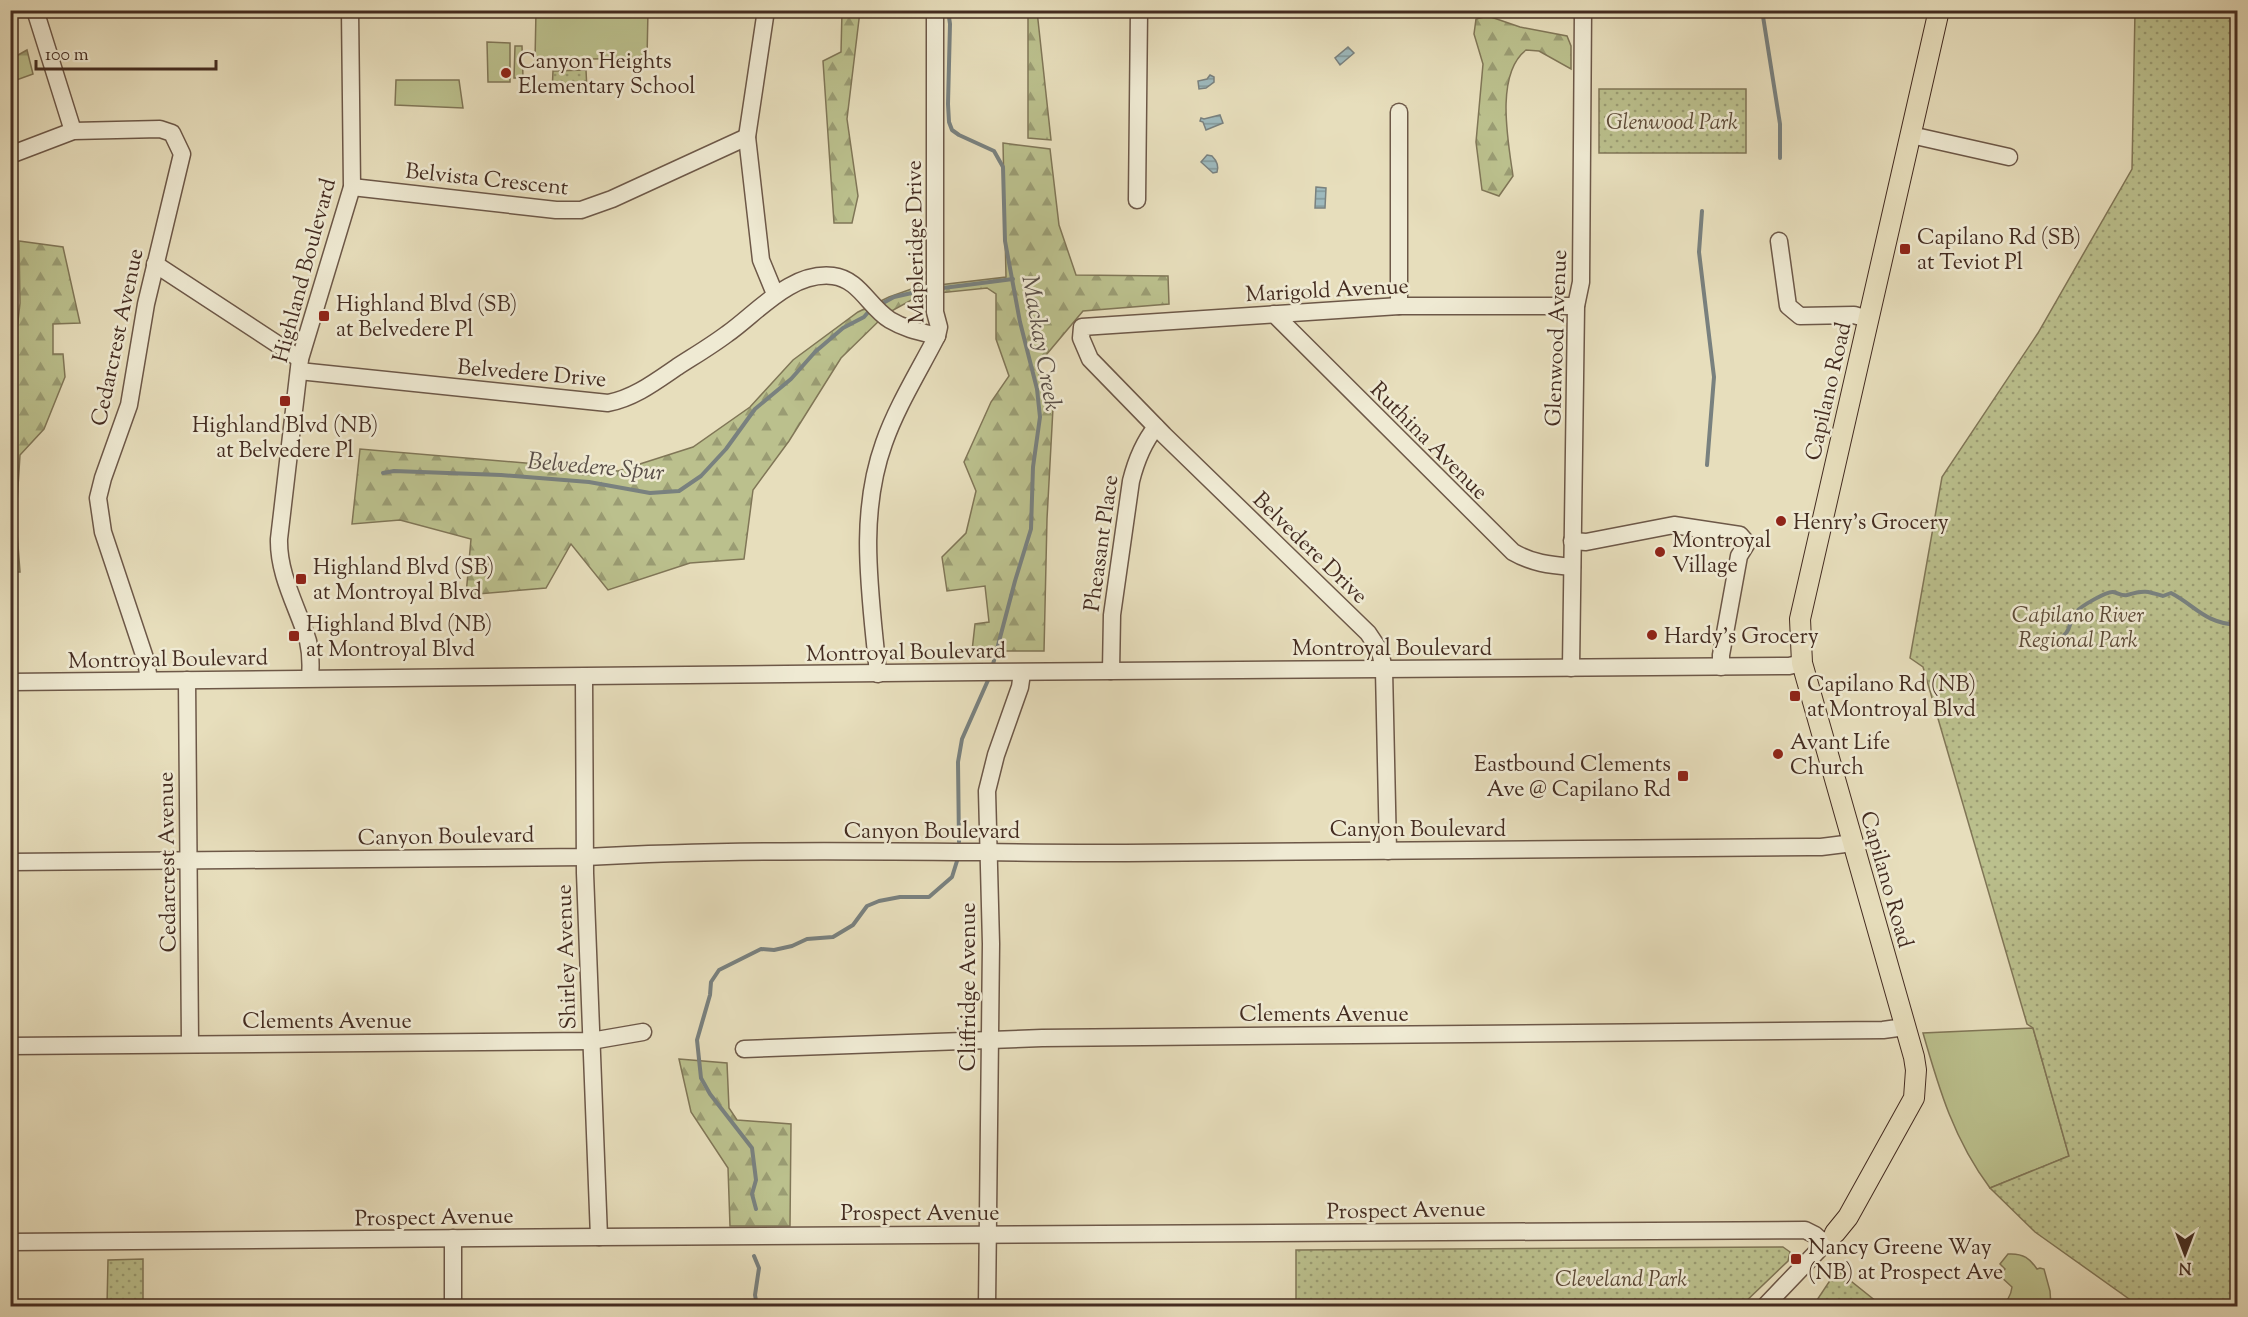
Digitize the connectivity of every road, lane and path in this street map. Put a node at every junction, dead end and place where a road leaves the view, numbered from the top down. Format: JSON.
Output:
{"nodes":[{"id":1,"x":35,"y":10,"type":"edge"},
{"id":2,"x":350,"y":10,"type":"edge"},
{"id":3,"x":766,"y":10,"type":"edge"},
{"id":4,"x":934,"y":10,"type":"edge"},
{"id":5,"x":1139,"y":10,"type":"edge"},
{"id":6,"x":1583,"y":10,"type":"edge"},
{"id":7,"x":1939,"y":10,"type":"edge"},
{"id":8,"x":1399,"y":112,"type":"dead end"},
{"id":9,"x":73,"y":132,"type":"junction"},
{"id":10,"x":1911,"y":135,"type":"junction"},
{"id":11,"x":747,"y":137,"type":"junction"},
{"id":12,"x":10,"y":155,"type":"edge"},
{"id":13,"x":2009,"y":157,"type":"dead end"},
{"id":14,"x":352,"y":187,"type":"junction"},
{"id":15,"x":1137,"y":200,"type":"dead end"},
{"id":16,"x":1779,"y":241,"type":"dead end"},
{"id":17,"x":155,"y":264,"type":"junction"},
{"id":18,"x":775,"y":294,"type":"junction"},
{"id":19,"x":1399,"y":306,"type":"junction"},
{"id":20,"x":1576,"y":306,"type":"junction"},
{"id":21,"x":1274,"y":314,"type":"junction"},
{"id":22,"x":1868,"y":318,"type":"junction"},
{"id":23,"x":1082,"y":327,"type":"joint"},
{"id":24,"x":937,"y":336,"type":"junction"},
{"id":25,"x":299,"y":365,"type":"junction"},
{"id":26,"x":1156,"y":427,"type":"junction"},
{"id":27,"x":1572,"y":542,"type":"junction"},
{"id":28,"x":1572,"y":567,"type":"junction"},
{"id":29,"x":1802,"y":663,"type":"junction"},
{"id":30,"x":1721,"y":667,"type":"junction"},
{"id":31,"x":1571,"y":668,"type":"junction"},
{"id":32,"x":1384,"y":670,"type":"junction"},
{"id":33,"x":1111,"y":671,"type":"junction"},
{"id":34,"x":1022,"y":673,"type":"junction"},
{"id":35,"x":878,"y":674,"type":"junction"},
{"id":36,"x":584,"y":677,"type":"junction"},
{"id":37,"x":310,"y":678,"type":"junction"},
{"id":38,"x":149,"y":680,"type":"junction"},
{"id":39,"x":187,"y":680,"type":"junction"},
{"id":40,"x":10,"y":682,"type":"edge"},
{"id":41,"x":1853,"y":843,"type":"junction"},
{"id":42,"x":1388,"y":851,"type":"junction"},
{"id":43,"x":988,"y":852,"type":"junction"},
{"id":44,"x":586,"y":857,"type":"junction"},
{"id":45,"x":187,"y":860,"type":"junction"},
{"id":46,"x":10,"y":862,"type":"edge"},
{"id":47,"x":1905,"y":1027,"type":"junction"},
{"id":48,"x":643,"y":1032,"type":"dead end"},
{"id":49,"x":990,"y":1039,"type":"junction"},
{"id":50,"x":591,"y":1041,"type":"junction"},
{"id":51,"x":190,"y":1043,"type":"junction"},
{"id":52,"x":10,"y":1046,"type":"edge"},
{"id":53,"x":744,"y":1049,"type":"dead end"},
{"id":54,"x":988,"y":1234,"type":"junction"},
{"id":55,"x":599,"y":1237,"type":"junction"},
{"id":56,"x":453,"y":1238,"type":"junction"},
{"id":57,"x":1830,"y":1239,"type":"junction"},
{"id":58,"x":10,"y":1242,"type":"edge"},
{"id":59,"x":453,"y":1306,"type":"edge"},
{"id":60,"x":987,"y":1306,"type":"edge"},
{"id":61,"x":1765,"y":1306,"type":"edge"}],
"edges":[{"from":1,"to":9,"type":"street"},
{"from":2,"to":14,"type":"street","name":"Highland Boulevard"},
{"from":3,"to":11,"type":"street"},
{"from":4,"to":24,"type":"street","name":"Mapleridge Drive"},
{"from":5,"to":15,"type":"street"},
{"from":6,"to":20,"type":"street","name":"Glenwood Avenue"},
{"from":7,"to":10,"type":"main road","name":"Capilano Road"},
{"from":8,"to":19,"type":"street"},
{"from":9,"to":12,"type":"street"},
{"from":9,"to":17,"type":"street","name":"Cedarcrest Avenue"},
{"from":10,"to":13,"type":"street"},
{"from":10,"to":22,"type":"main road","name":"Capilano Road"},
{"from":11,"to":14,"type":"street","name":"Belvista Crescent"},
{"from":11,"to":18,"type":"street"},
{"from":14,"to":25,"type":"street","name":"Highland Boulevard"},
{"from":16,"to":22,"type":"street"},
{"from":17,"to":25,"type":"street","name":"Belvedere Drive"},
{"from":17,"to":38,"type":"street","name":"Cedarcrest Avenue"},
{"from":18,"to":24,"type":"street","name":"Belvedere Drive"},
{"from":18,"to":25,"type":"street","name":"Belvedere Drive"},
{"from":19,"to":20,"type":"street","name":"Marigold Avenue"},
{"from":19,"to":21,"type":"street","name":"Marigold Avenue"},
{"from":20,"to":27,"type":"street","name":"Glenwood Avenue"},
{"from":21,"to":23,"type":"street","name":"Marigold Avenue"},
{"from":21,"to":28,"type":"street","name":"Ruthina Avenue"},
{"from":22,"to":29,"type":"main road","name":"Capilano Road"},
{"from":23,"to":26,"type":"street","name":"Belvedere Drive"},
{"from":24,"to":35,"type":"street","name":"Mapleridge Drive"},
{"from":25,"to":37,"type":"street","name":"Highland Boulevard"},
{"from":26,"to":32,"type":"street","name":"Belvedere Drive"},
{"from":26,"to":33,"type":"street","name":"Pheasant Place"},
{"from":27,"to":28,"type":"street","name":"Glenwood Avenue"},
{"from":27,"to":30,"type":"street"},
{"from":28,"to":31,"type":"street","name":"Glenwood Avenue"},
{"from":29,"to":30,"type":"street","name":"Montroyal Boulevard"},
{"from":29,"to":41,"type":"main road","name":"Capilano Road"},
{"from":30,"to":31,"type":"street","name":"Montroyal Boulevard"},
{"from":31,"to":32,"type":"street","name":"Montroyal Boulevard"},
{"from":32,"to":33,"type":"street","name":"Montroyal Boulevard"},
{"from":32,"to":42,"type":"street","name":"Belvedere Drive"},
{"from":33,"to":34,"type":"street","name":"Montroyal Boulevard"},
{"from":34,"to":35,"type":"street","name":"Montroyal Boulevard"},
{"from":34,"to":43,"type":"street","name":"Cliffridge Avenue"},
{"from":35,"to":36,"type":"street","name":"Montroyal Boulevard"},
{"from":36,"to":37,"type":"street","name":"Montroyal Boulevard"},
{"from":36,"to":44,"type":"street","name":"Shirley Avenue"},
{"from":37,"to":39,"type":"street","name":"Montroyal Boulevard"},
{"from":38,"to":39,"type":"street","name":"Montroyal Boulevard"},
{"from":38,"to":40,"type":"street","name":"Montroyal Boulevard"},
{"from":39,"to":45,"type":"street","name":"Cedarcrest Avenue"},
{"from":41,"to":42,"type":"street","name":"Canyon Boulevard"},
{"from":41,"to":47,"type":"main road","name":"Capilano Road"},
{"from":42,"to":43,"type":"street","name":"Canyon Boulevard"},
{"from":43,"to":44,"type":"street","name":"Canyon Boulevard"},
{"from":43,"to":49,"type":"street","name":"Cliffridge Avenue"},
{"from":44,"to":45,"type":"street","name":"Canyon Boulevard"},
{"from":44,"to":50,"type":"street","name":"Shirley Avenue"},
{"from":45,"to":46,"type":"street","name":"Canyon Boulevard"},
{"from":45,"to":51,"type":"street","name":"Cedarcrest Avenue"},
{"from":47,"to":49,"type":"street","name":"Clements Avenue"},
{"from":47,"to":57,"type":"main road","name":"Capilano Road"},
{"from":48,"to":50,"type":"street","name":"Clements Avenue"},
{"from":49,"to":53,"type":"street","name":"Clements Avenue"},
{"from":49,"to":54,"type":"street","name":"Cliffridge Avenue"},
{"from":50,"to":51,"type":"street","name":"Clements Avenue"},
{"from":50,"to":55,"type":"street","name":"Shirley Avenue"},
{"from":51,"to":52,"type":"street","name":"Clements Avenue"},
{"from":54,"to":55,"type":"street","name":"Prospect Avenue"},
{"from":54,"to":57,"type":"street","name":"Prospect Avenue"},
{"from":54,"to":60,"type":"street","name":"Cliffridge Avenue"},
{"from":55,"to":56,"type":"street","name":"Prospect Avenue"},
{"from":56,"to":58,"type":"street","name":"Prospect Avenue"},
{"from":56,"to":59,"type":"street"},
{"from":57,"to":61,"type":"street"}]}
